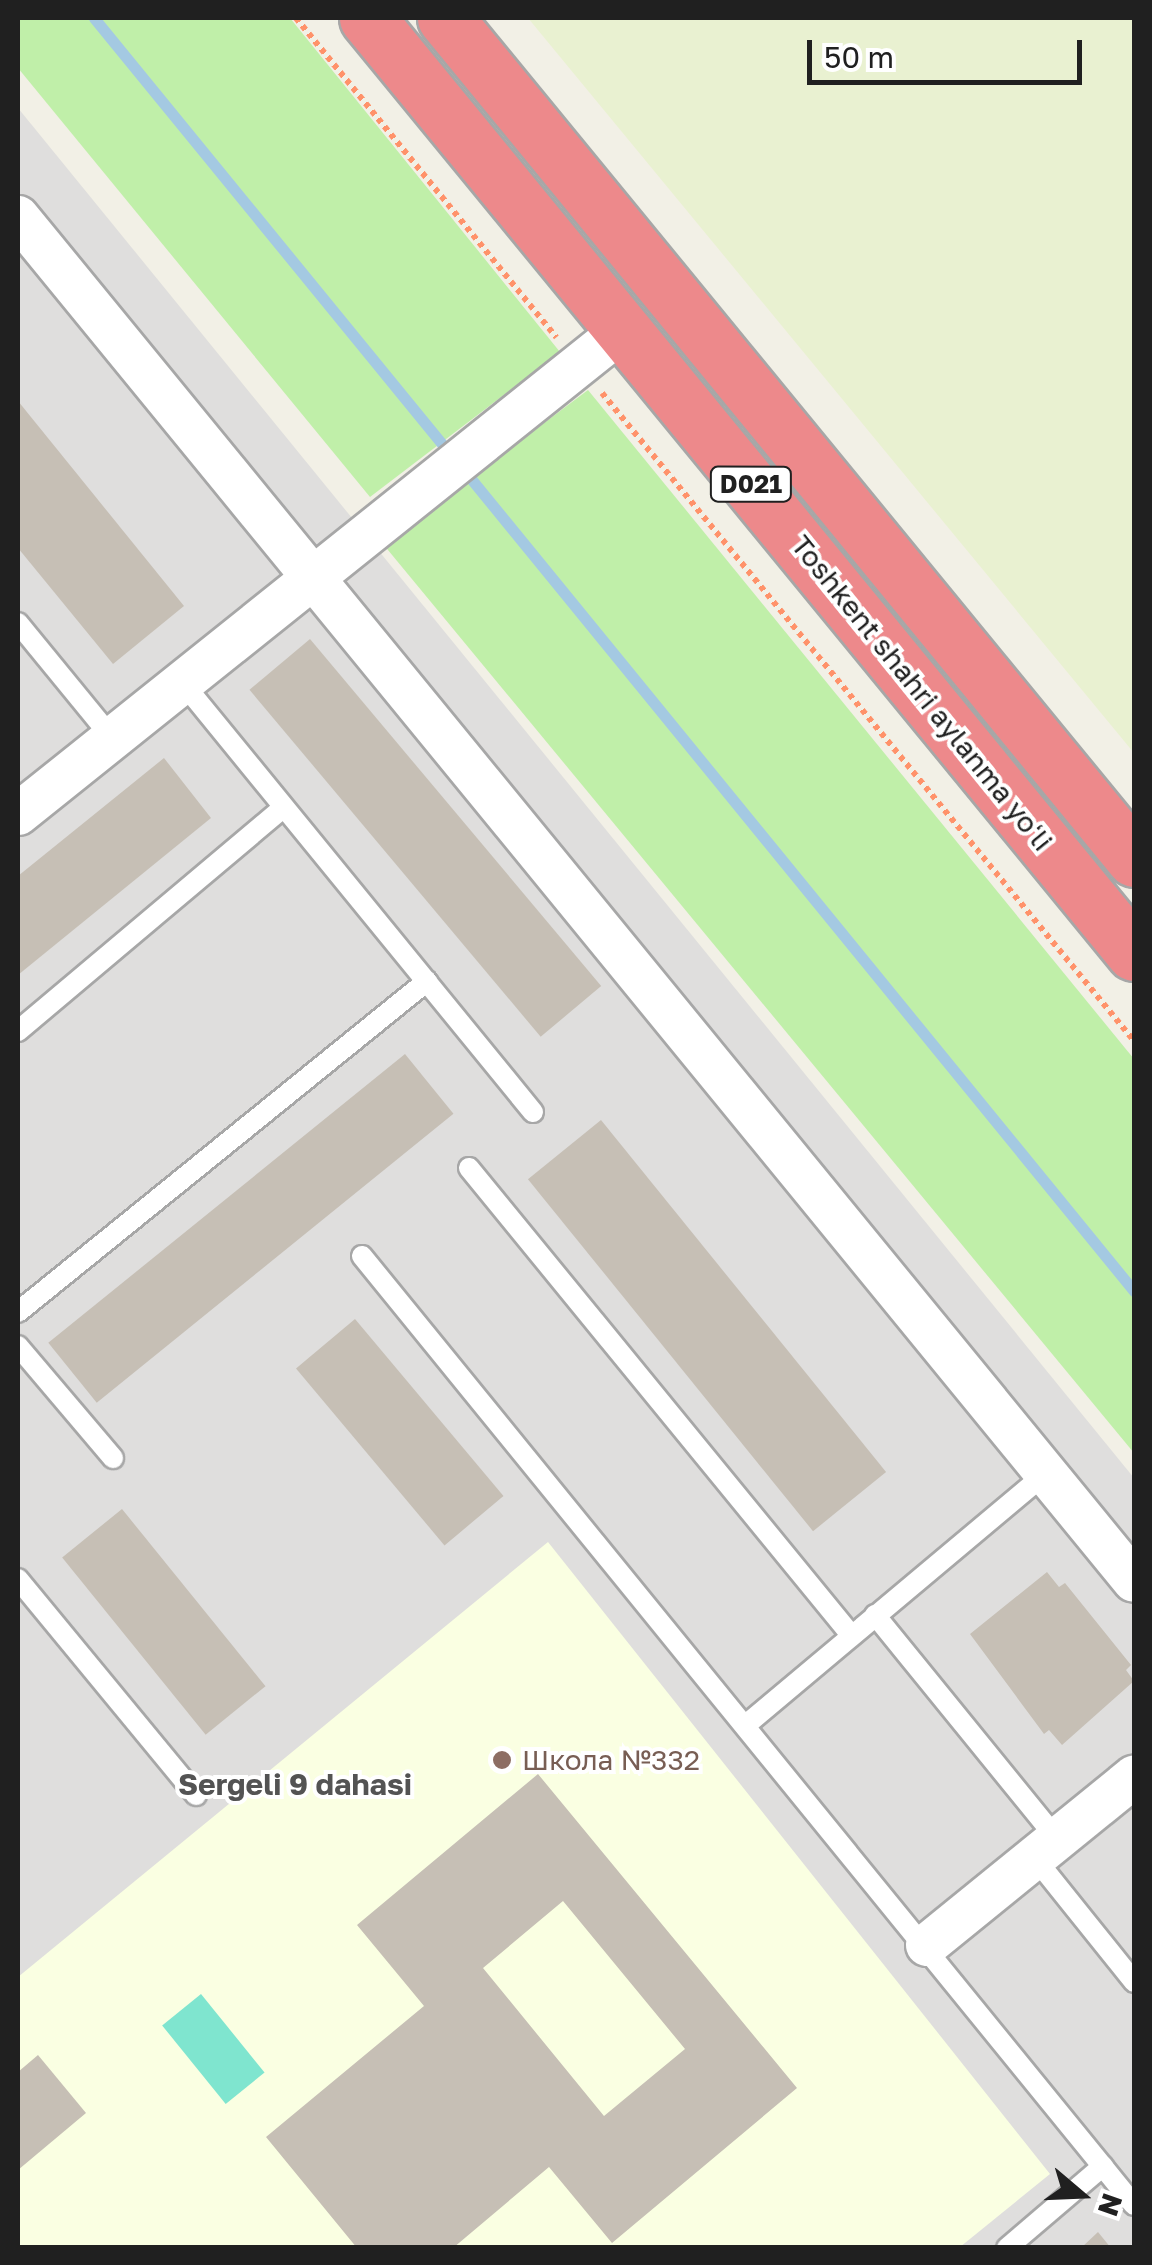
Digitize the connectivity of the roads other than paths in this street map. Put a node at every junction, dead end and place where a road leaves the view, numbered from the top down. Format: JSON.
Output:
{"nodes":[{"id":1,"x":366,"y":18,"type":"edge"},
{"id":2,"x":445,"y":18,"type":"edge"},
{"id":3,"x":18,"y":217,"type":"edge"},
{"id":4,"x":624,"y":329,"type":"junction"},
{"id":5,"x":311,"y":575,"type":"junction"},
{"id":6,"x":18,"y":623,"type":"edge"},
{"id":7,"x":182,"y":682,"type":"junction"},
{"id":8,"x":112,"y":738,"type":"junction"},
{"id":9,"x":283,"y":808,"type":"junction"},
{"id":10,"x":18,"y":814,"type":"edge"},
{"id":11,"x":1134,"y":859,"type":"edge"},
{"id":12,"x":1134,"y":953,"type":"edge"},
{"id":13,"x":427,"y":982,"type":"junction"},
{"id":14,"x":18,"y":1030,"type":"edge"},
{"id":15,"x":534,"y":1112,"type":"dead end"},
{"id":16,"x":469,"y":1168,"type":"dead end"},
{"id":17,"x":362,"y":1256,"type":"dead end"},
{"id":18,"x":18,"y":1312,"type":"edge"},
{"id":19,"x":18,"y":1346,"type":"edge"},
{"id":20,"x":113,"y":1458,"type":"dead end"},
{"id":21,"x":1046,"y":1473,"type":"junction"},
{"id":22,"x":18,"y":1579,"type":"edge"},
{"id":23,"x":1134,"y":1581,"type":"edge"},
{"id":24,"x":875,"y":1615,"type":"junction"},
{"id":25,"x":851,"y":1635,"type":"junction"},
{"id":26,"x":746,"y":1724,"type":"junction"},
{"id":27,"x":1134,"y":1776,"type":"edge"},
{"id":28,"x":196,"y":1794,"type":"dead end"},
{"id":29,"x":1046,"y":1848,"type":"junction"},
{"id":30,"x":927,"y":1945,"type":"junction"},
{"id":31,"x":1134,"y":1982,"type":"edge"},
{"id":32,"x":1103,"y":2166,"type":"junction"},
{"id":33,"x":1134,"y":2205,"type":"edge"},
{"id":34,"x":1007,"y":2248,"type":"edge"}],
"edges":[{"from":1,"to":4,"type":"highway","name":"Toshkent shahri aylanma yoʻli","number":"D021"},
{"from":2,"to":11,"type":"highway","name":"Toshkent shahri aylanma yoʻli","number":"D021"},
{"from":3,"to":5,"type":"street"},
{"from":4,"to":5,"type":"street"},
{"from":4,"to":12,"type":"highway","name":"Toshkent shahri aylanma yoʻli","number":"D021"},
{"from":5,"to":7,"type":"street"},
{"from":5,"to":21,"type":"street"},
{"from":6,"to":8,"type":"lane"},
{"from":7,"to":8,"type":"street"},
{"from":7,"to":9,"type":"lane"},
{"from":8,"to":10,"type":"street"},
{"from":9,"to":13,"type":"lane"},
{"from":9,"to":14,"type":"lane"},
{"from":13,"to":15,"type":"lane"},
{"from":13,"to":18,"type":"lane"},
{"from":16,"to":25,"type":"lane"},
{"from":17,"to":26,"type":"lane"},
{"from":19,"to":20,"type":"lane"},
{"from":21,"to":23,"type":"street"},
{"from":21,"to":24,"type":"lane"},
{"from":22,"to":28,"type":"lane"},
{"from":24,"to":25,"type":"lane"},
{"from":24,"to":29,"type":"lane"},
{"from":25,"to":26,"type":"lane"},
{"from":26,"to":30,"type":"lane"},
{"from":27,"to":29,"type":"street"},
{"from":29,"to":30,"type":"street"},
{"from":29,"to":31,"type":"lane"},
{"from":30,"to":32,"type":"lane"},
{"from":32,"to":33,"type":"lane"},
{"from":32,"to":34,"type":"lane"}]}
